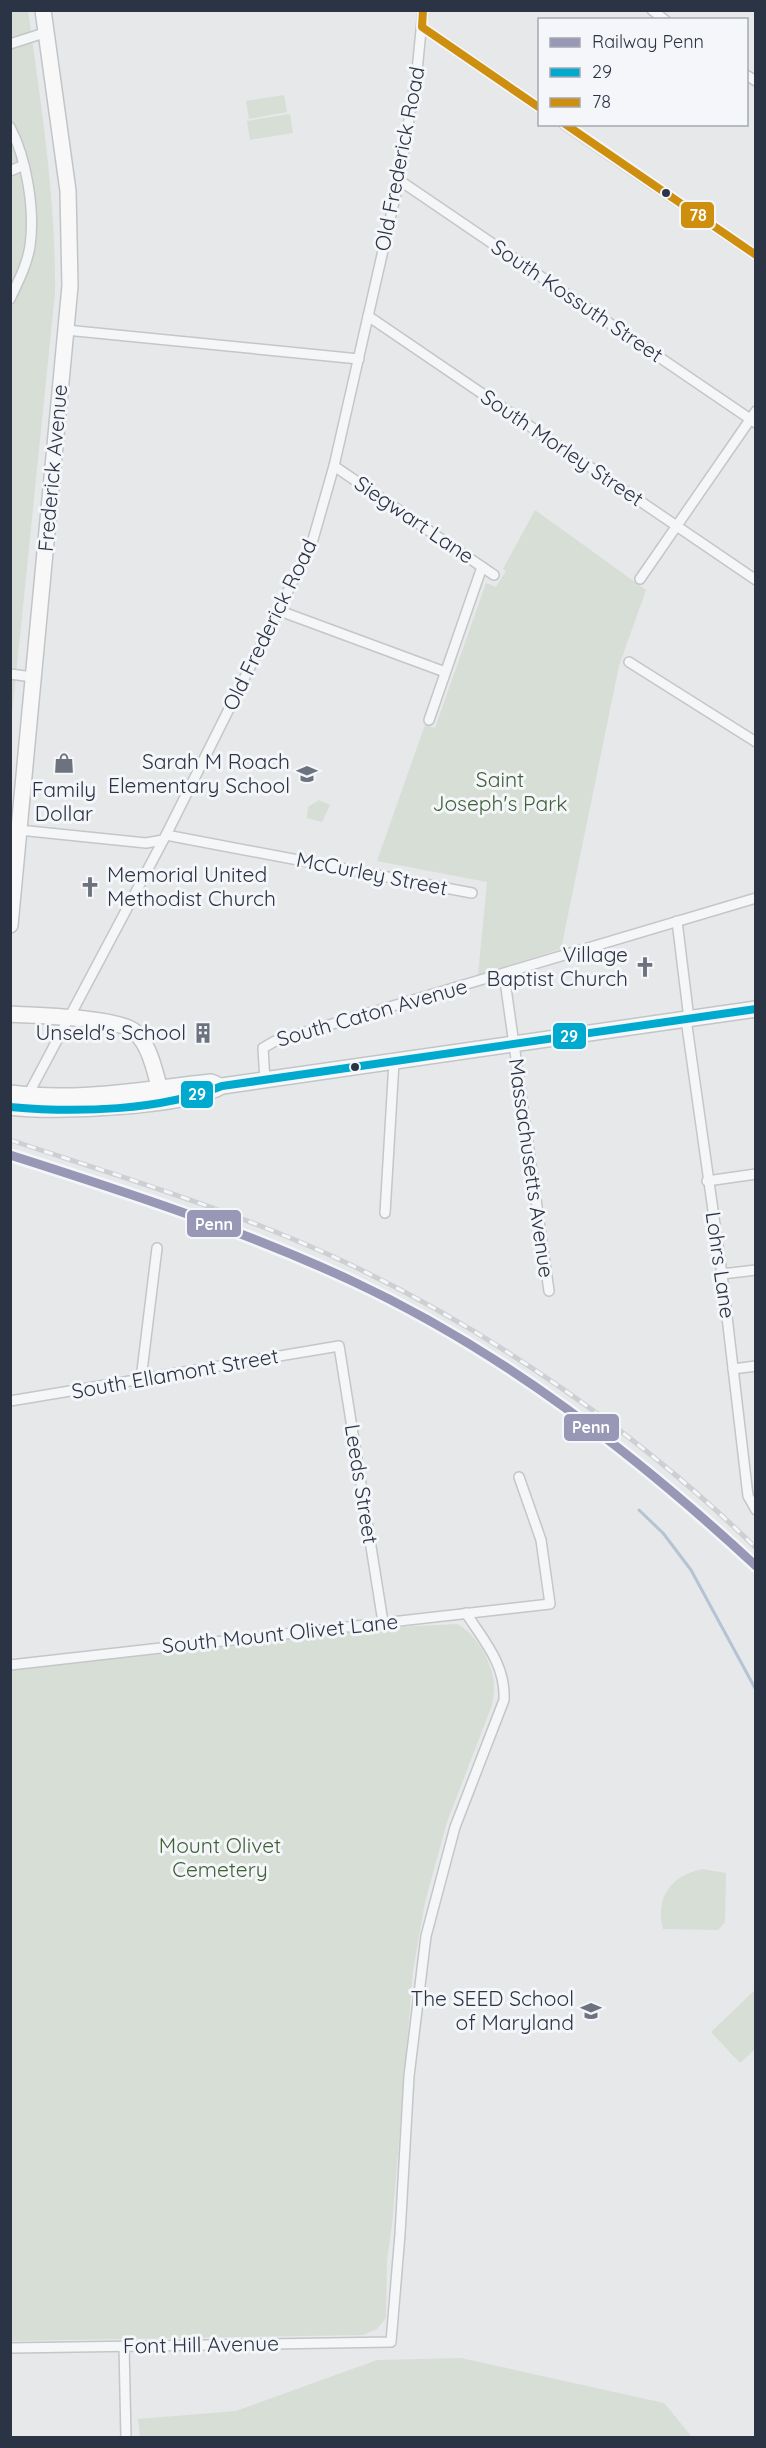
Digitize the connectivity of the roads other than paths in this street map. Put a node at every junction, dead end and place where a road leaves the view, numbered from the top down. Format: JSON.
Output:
{"nodes":[{"id":1,"x":44,"y":10,"type":"edge"},
{"id":2,"x":423,"y":10,"type":"edge"},
{"id":3,"x":422,"y":27,"type":"junction"},
{"id":4,"x":47,"y":33,"type":"junction"},
{"id":5,"x":10,"y":44,"type":"edge"},
{"id":6,"x":538,"y":107,"type":"edge"},
{"id":7,"x":567,"y":126,"type":"edge"},
{"id":8,"x":10,"y":127,"type":"edge"},
{"id":9,"x":24,"y":165,"type":"junction"},
{"id":10,"x":10,"y":171,"type":"edge"},
{"id":11,"x":399,"y":180,"type":"junction"},
{"id":12,"x":756,"y":255,"type":"edge"},
{"id":13,"x":24,"y":269,"type":"junction"},
{"id":14,"x":10,"y":274,"type":"edge"},
{"id":15,"x":10,"y":299,"type":"edge"},
{"id":16,"x":368,"y":316,"type":"junction"},
{"id":17,"x":66,"y":330,"type":"junction"},
{"id":18,"x":359,"y":359,"type":"junction"},
{"id":19,"x":754,"y":417,"type":"edge"},
{"id":20,"x":334,"y":466,"type":"junction"},
{"id":21,"x":676,"y":526,"type":"junction"},
{"id":22,"x":482,"y":567,"type":"junction"},
{"id":23,"x":494,"y":575,"type":"dead end"},
{"id":24,"x":640,"y":579,"type":"dead end"},
{"id":25,"x":756,"y":580,"type":"edge"},
{"id":26,"x":280,"y":611,"type":"junction"},
{"id":27,"x":629,"y":662,"type":"dead end"},
{"id":28,"x":445,"y":672,"type":"junction"},
{"id":29,"x":10,"y":674,"type":"edge"},
{"id":30,"x":33,"y":677,"type":"junction"},
{"id":31,"x":429,"y":720,"type":"dead end"},
{"id":32,"x":756,"y":742,"type":"edge"},
{"id":33,"x":19,"y":830,"type":"junction"},
{"id":34,"x":164,"y":838,"type":"junction"},
{"id":35,"x":472,"y":893,"type":"dead end"},
{"id":36,"x":756,"y":898,"type":"edge"},
{"id":37,"x":676,"y":921,"type":"junction"},
{"id":38,"x":10,"y":925,"type":"edge"},
{"id":39,"x":504,"y":974,"type":"junction"},
{"id":40,"x":756,"y":1009,"type":"edge"},
{"id":41,"x":10,"y":1014,"type":"edge"},
{"id":42,"x":68,"y":1018,"type":"junction"},
{"id":43,"x":688,"y":1019,"type":"junction"},
{"id":44,"x":514,"y":1045,"type":"junction"},
{"id":45,"x":394,"y":1062,"type":"junction"},
{"id":46,"x":265,"y":1081,"type":"junction"},
{"id":47,"x":10,"y":1093,"type":"edge"},
{"id":48,"x":161,"y":1094,"type":"junction"},
{"id":49,"x":28,"y":1095,"type":"junction"},
{"id":50,"x":10,"y":1107,"type":"edge"},
{"id":51,"x":756,"y":1174,"type":"edge"},
{"id":52,"x":707,"y":1180,"type":"junction"},
{"id":53,"x":385,"y":1213,"type":"dead end"},
{"id":54,"x":158,"y":1248,"type":"dead end"},
{"id":55,"x":756,"y":1270,"type":"edge"},
{"id":56,"x":722,"y":1274,"type":"junction"},
{"id":57,"x":549,"y":1291,"type":"dead end"},
{"id":58,"x":339,"y":1346,"type":"joint"},
{"id":59,"x":756,"y":1366,"type":"edge"},
{"id":60,"x":733,"y":1369,"type":"junction"},
{"id":61,"x":141,"y":1379,"type":"junction"},
{"id":62,"x":10,"y":1401,"type":"edge"},
{"id":63,"x":756,"y":1470,"type":"edge"},
{"id":64,"x":745,"y":1471,"type":"junction"},
{"id":65,"x":519,"y":1478,"type":"dead end"},
{"id":66,"x":756,"y":1509,"type":"edge"},
{"id":67,"x":466,"y":1613,"type":"junction"},
{"id":68,"x":383,"y":1622,"type":"junction"},
{"id":69,"x":10,"y":1665,"type":"edge"},
{"id":70,"x":124,"y":2346,"type":"junction"},
{"id":71,"x":10,"y":2348,"type":"edge"},
{"id":72,"x":126,"y":2438,"type":"edge"}],
"edges":[{"from":1,"to":4,"type":"main road","name":"Frederick Avenue"},
{"from":2,"to":3,"type":"street","name":"Old Frederick Road"},
{"from":3,"to":6,"type":"street"},
{"from":3,"to":11,"type":"street","name":"Old Frederick Road"},
{"from":4,"to":5,"type":"street"},
{"from":4,"to":17,"type":"main road","name":"Frederick Avenue"},
{"from":7,"to":12,"type":"street"},
{"from":8,"to":9,"type":"street"},
{"from":9,"to":10,"type":"street"},
{"from":9,"to":13,"type":"street"},
{"from":11,"to":16,"type":"street","name":"Old Frederick Road"},
{"from":11,"to":19,"type":"street","name":"South Kossuth Street"},
{"from":13,"to":14,"type":"street"},
{"from":13,"to":15,"type":"street"},
{"from":16,"to":18,"type":"street","name":"Old Frederick Road"},
{"from":16,"to":21,"type":"street","name":"South Morley Street"},
{"from":17,"to":18,"type":"street"},
{"from":17,"to":30,"type":"main road","name":"Frederick Avenue"},
{"from":18,"to":20,"type":"street","name":"Old Frederick Road"},
{"from":19,"to":21,"type":"street"},
{"from":20,"to":22,"type":"street","name":"Siegwart Lane"},
{"from":20,"to":26,"type":"street","name":"Old Frederick Road"},
{"from":21,"to":24,"type":"street"},
{"from":21,"to":25,"type":"street","name":"South Morley Street"},
{"from":22,"to":23,"type":"street","name":"Siegwart Lane"},
{"from":22,"to":28,"type":"street"},
{"from":26,"to":28,"type":"street"},
{"from":26,"to":34,"type":"street","name":"Old Frederick Road"},
{"from":27,"to":32,"type":"street"},
{"from":28,"to":31,"type":"street"},
{"from":29,"to":30,"type":"street"},
{"from":30,"to":33,"type":"main road","name":"Frederick Avenue"},
{"from":33,"to":34,"type":"street","name":"McCurley Street"},
{"from":33,"to":38,"type":"main road","name":"Frederick Avenue"},
{"from":34,"to":35,"type":"street","name":"McCurley Street"},
{"from":34,"to":42,"type":"street","name":"Old Frederick Road"},
{"from":36,"to":37,"type":"street","name":"South Caton Avenue"},
{"from":37,"to":39,"type":"street","name":"South Caton Avenue"},
{"from":37,"to":43,"type":"street","name":"Lohrs Lane"},
{"from":39,"to":44,"type":"street","name":"Massachusetts Avenue"},
{"from":39,"to":46,"type":"street","name":"South Caton Avenue"},
{"from":40,"to":43,"type":"main road"},
{"from":41,"to":42,"type":"main road"},
{"from":42,"to":48,"type":"main road"},
{"from":42,"to":49,"type":"street","name":"Old Frederick Road"},
{"from":43,"to":44,"type":"main road"},
{"from":43,"to":52,"type":"street","name":"Lohrs Lane"},
{"from":44,"to":45,"type":"main road"},
{"from":44,"to":57,"type":"street","name":"Massachusetts Avenue"},
{"from":45,"to":46,"type":"main road"},
{"from":45,"to":53,"type":"street"},
{"from":46,"to":48,"type":"main road"},
{"from":47,"to":49,"type":"main road"},
{"from":48,"to":49,"type":"main road"},
{"from":48,"to":50,"type":"main road"},
{"from":51,"to":52,"type":"street"},
{"from":52,"to":56,"type":"street","name":"Lohrs Lane"},
{"from":54,"to":61,"type":"street"},
{"from":55,"to":56,"type":"street"},
{"from":56,"to":60,"type":"street","name":"Lohrs Lane"},
{"from":58,"to":61,"type":"street","name":"South Ellamont Street"},
{"from":58,"to":68,"type":"street","name":"Leeds Street"},
{"from":59,"to":60,"type":"street"},
{"from":60,"to":64,"type":"street","name":"Lohrs Lane"},
{"from":61,"to":62,"type":"street","name":"South Ellamont Street"},
{"from":63,"to":64,"type":"street"},
{"from":64,"to":66,"type":"street","name":"Lohrs Lane"},
{"from":65,"to":67,"type":"street","name":"South Mount Olivet Lane"},
{"from":67,"to":68,"type":"street","name":"South Mount Olivet Lane"},
{"from":67,"to":70,"type":"street","name":"Font Hill Avenue"},
{"from":68,"to":69,"type":"street","name":"South Mount Olivet Lane"},
{"from":70,"to":71,"type":"street","name":"Font Hill Avenue"},
{"from":70,"to":72,"type":"street"}]}
